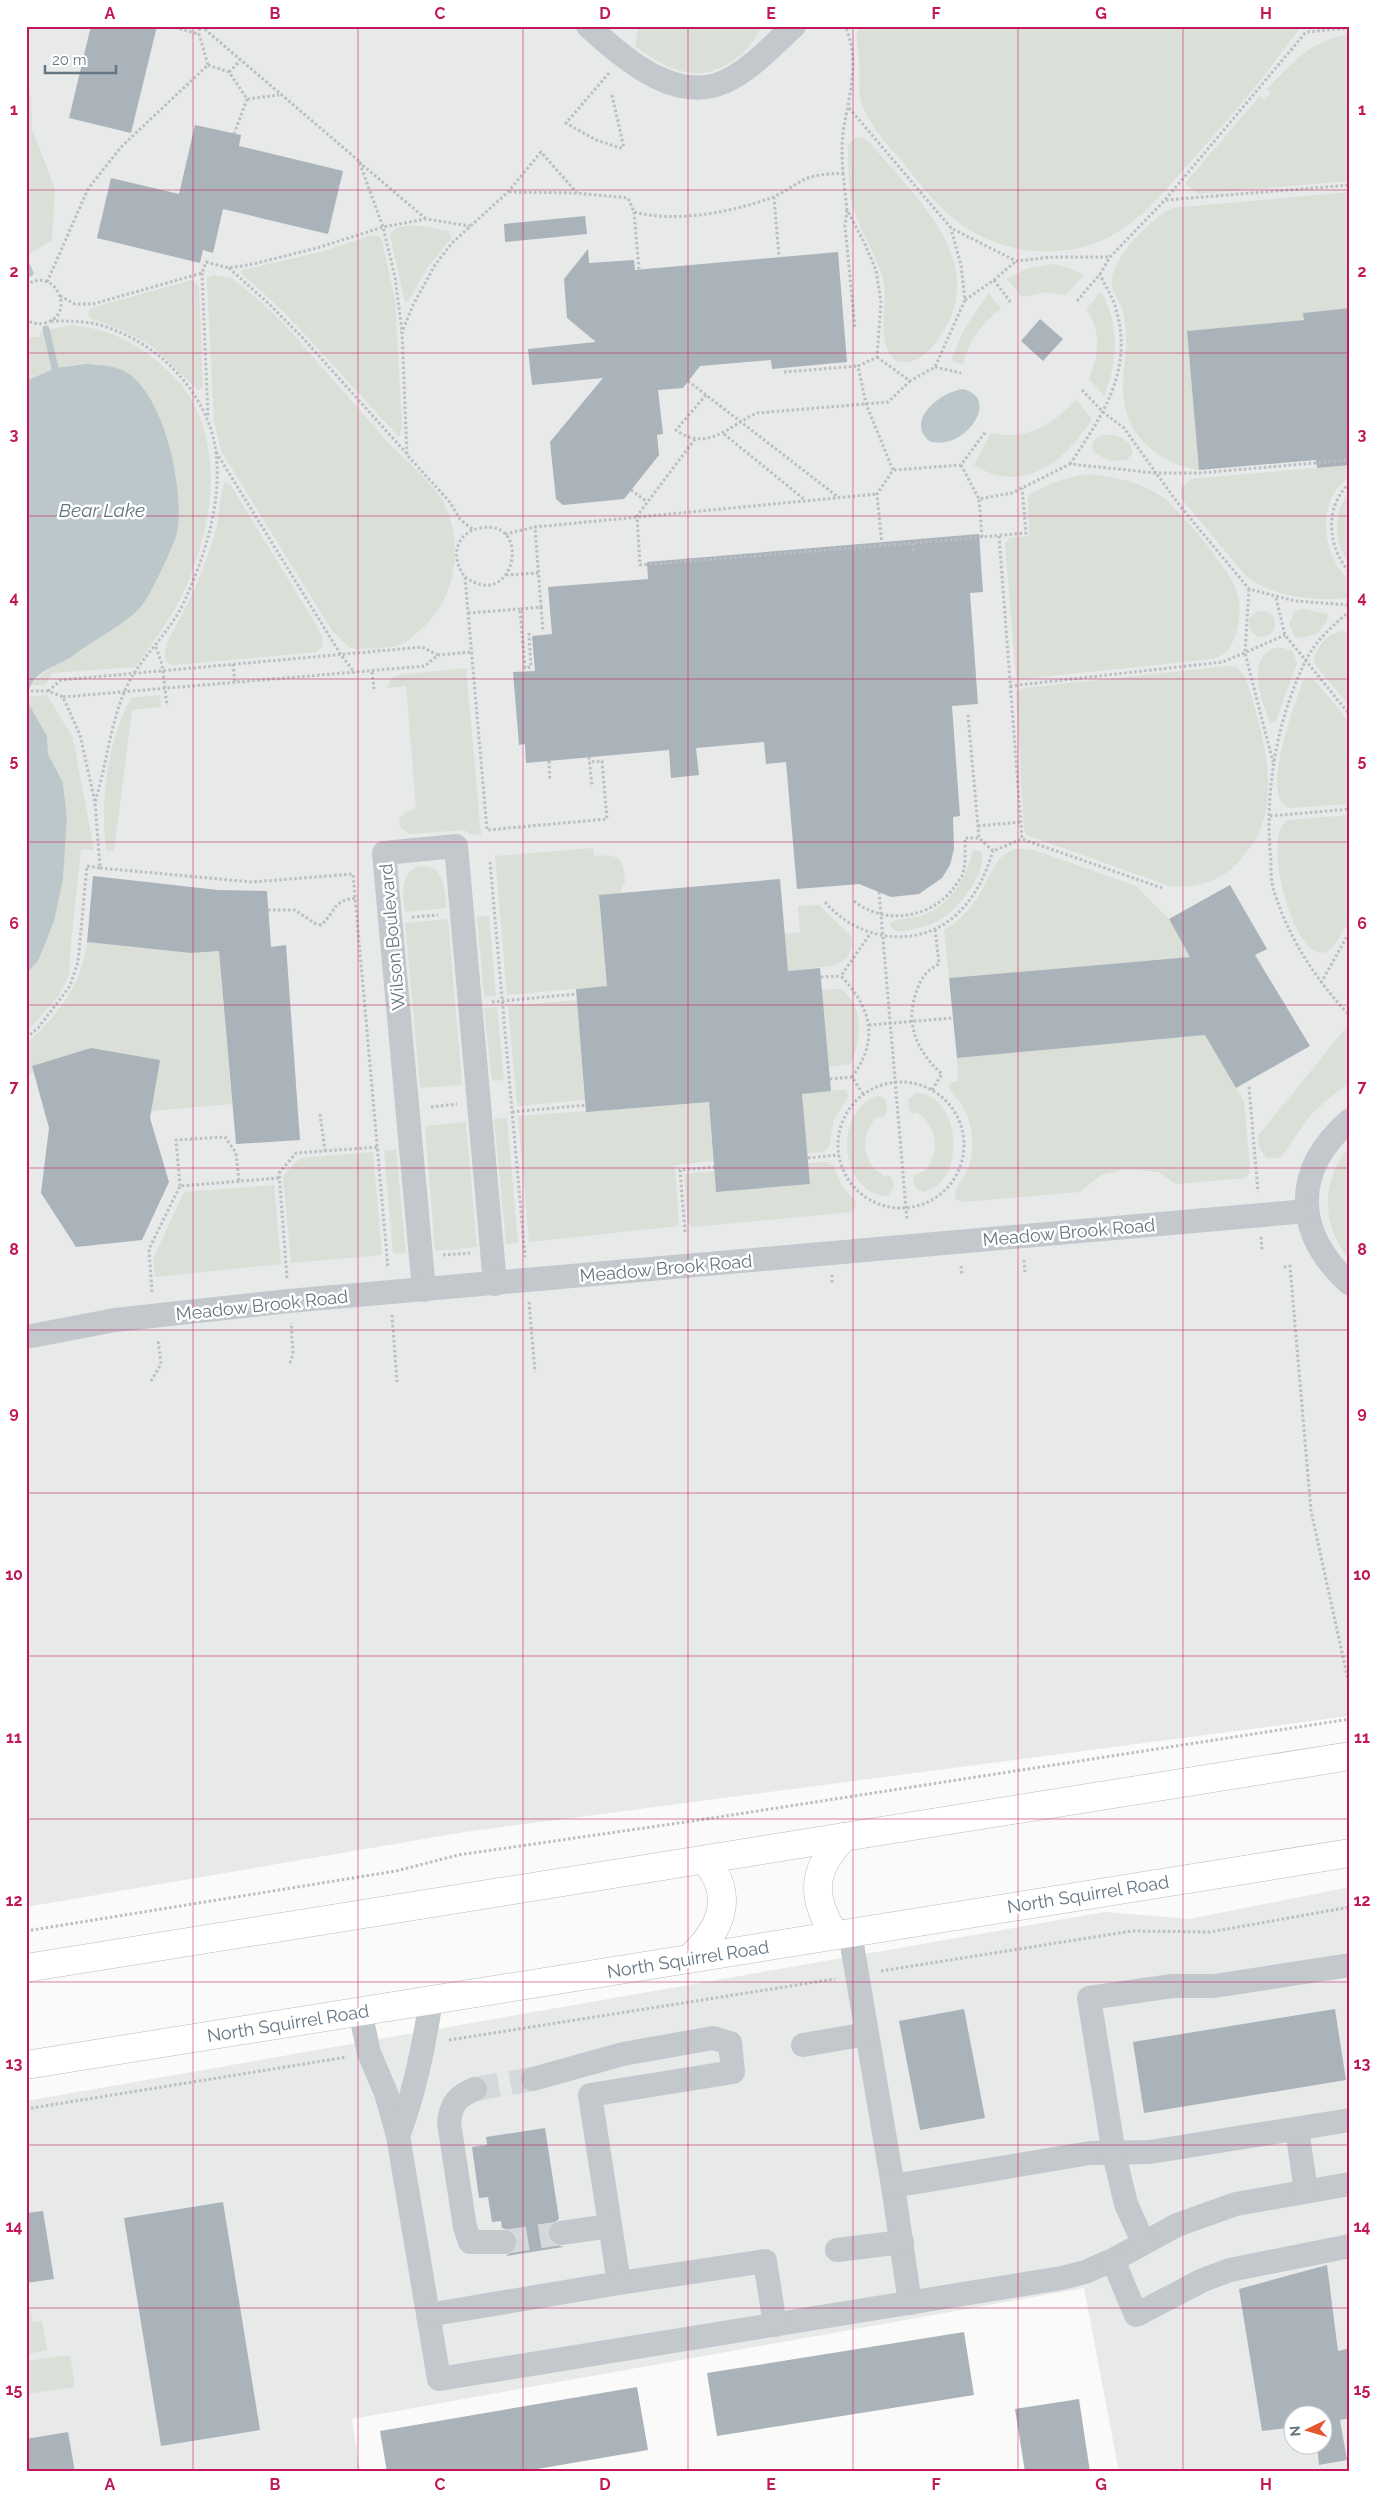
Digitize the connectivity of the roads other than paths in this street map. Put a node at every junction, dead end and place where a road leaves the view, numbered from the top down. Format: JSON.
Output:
{"nodes":[{"id":1,"x":588,"y":26,"type":"edge"},
{"id":2,"x":794,"y":26,"type":"edge"},
{"id":3,"x":1350,"y":1120,"type":"edge"},
{"id":4,"x":1306,"y":1211,"type":"junction"},
{"id":5,"x":495,"y":1284,"type":"junction"},
{"id":6,"x":1350,"y":1284,"type":"edge"},
{"id":7,"x":424,"y":1290,"type":"junction"},
{"id":8,"x":26,"y":1337,"type":"edge"},
{"id":9,"x":1350,"y":1756,"type":"edge"},
{"id":10,"x":844,"y":1837,"type":"junction"},
{"id":11,"x":1350,"y":1853,"type":"edge"},
{"id":12,"x":705,"y":1860,"type":"junction"},
{"id":13,"x":842,"y":1934,"type":"junction"},
{"id":14,"x":689,"y":1959,"type":"junction"},
{"id":15,"x":1350,"y":1964,"type":"edge"},
{"id":16,"x":26,"y":1968,"type":"edge"},
{"id":17,"x":431,"y":2000,"type":"junction"},
{"id":18,"x":360,"y":2011,"type":"junction"},
{"id":19,"x":868,"y":2034,"type":"junction"},
{"id":20,"x":803,"y":2045,"type":"dead end"},
{"id":21,"x":26,"y":2065,"type":"edge"},
{"id":22,"x":533,"y":2079,"type":"tunnel mouth"},
{"id":23,"x":475,"y":2089,"type":"tunnel mouth"},
{"id":24,"x":1350,"y":2120,"type":"edge"},
{"id":25,"x":1297,"y":2129,"type":"junction"},
{"id":26,"x":398,"y":2136,"type":"junction"},
{"id":27,"x":1114,"y":2154,"type":"junction"},
{"id":28,"x":1350,"y":2184,"type":"edge"},
{"id":29,"x":893,"y":2186,"type":"junction"},
{"id":30,"x":1306,"y":2191,"type":"junction"},
{"id":31,"x":610,"y":2226,"type":"junction"},
{"id":32,"x":561,"y":2233,"type":"tunnel mouth"},
{"id":33,"x":504,"y":2242,"type":"tunnel mouth"},
{"id":34,"x":902,"y":2242,"type":"junction"},
{"id":35,"x":1143,"y":2242,"type":"junction"},
{"id":36,"x":1350,"y":2246,"type":"edge"},
{"id":37,"x":836,"y":2250,"type":"dead end"},
{"id":38,"x":1113,"y":2260,"type":"junction"},
{"id":39,"x":619,"y":2283,"type":"junction"},
{"id":40,"x":910,"y":2303,"type":"junction"},
{"id":41,"x":428,"y":2315,"type":"junction"},
{"id":42,"x":775,"y":2325,"type":"junction"}],
"edges":[{"from":1,"to":2,"type":"street"},
{"from":3,"to":4,"type":"street"},
{"from":4,"to":5,"type":"street","name":"Meadow Brook Road"},
{"from":4,"to":6,"type":"street"},
{"from":5,"to":7,"type":"street","name":"Meadow Brook Road"},
{"from":5,"to":7,"type":"street","name":"Wilson Boulevard"},
{"from":7,"to":8,"type":"street","name":"Meadow Brook Road"},
{"from":9,"to":10,"type":"main road"},
{"from":10,"to":12,"type":"main road"},
{"from":10,"to":13,"type":"main road"},
{"from":11,"to":13,"type":"main road","name":"North Squirrel Road"},
{"from":12,"to":14,"type":"main road"},
{"from":12,"to":16,"type":"main road"},
{"from":13,"to":14,"type":"main road","name":"North Squirrel Road"},
{"from":13,"to":19,"type":"street"},
{"from":14,"to":17,"type":"main road","name":"North Squirrel Road"},
{"from":15,"to":27,"type":"street"},
{"from":17,"to":18,"type":"main road","name":"North Squirrel Road"},
{"from":17,"to":26,"type":"street"},
{"from":18,"to":21,"type":"main road","name":"North Squirrel Road"},
{"from":18,"to":26,"type":"street"},
{"from":19,"to":20,"type":"street"},
{"from":19,"to":29,"type":"street"},
{"from":22,"to":31,"type":"street"},
{"from":23,"to":33,"type":"street"},
{"from":24,"to":25,"type":"street"},
{"from":25,"to":27,"type":"street"},
{"from":25,"to":30,"type":"street"},
{"from":26,"to":41,"type":"street"},
{"from":27,"to":29,"type":"street"},
{"from":27,"to":35,"type":"street"},
{"from":28,"to":30,"type":"street"},
{"from":29,"to":34,"type":"street"},
{"from":30,"to":35,"type":"street"},
{"from":31,"to":32,"type":"street"},
{"from":31,"to":39,"type":"street"},
{"from":34,"to":37,"type":"street"},
{"from":34,"to":40,"type":"street"},
{"from":35,"to":38,"type":"street"},
{"from":36,"to":38,"type":"street"},
{"from":38,"to":40,"type":"street"},
{"from":39,"to":41,"type":"street"},
{"from":39,"to":42,"type":"street"},
{"from":40,"to":42,"type":"street"},
{"from":41,"to":42,"type":"street"}]}
